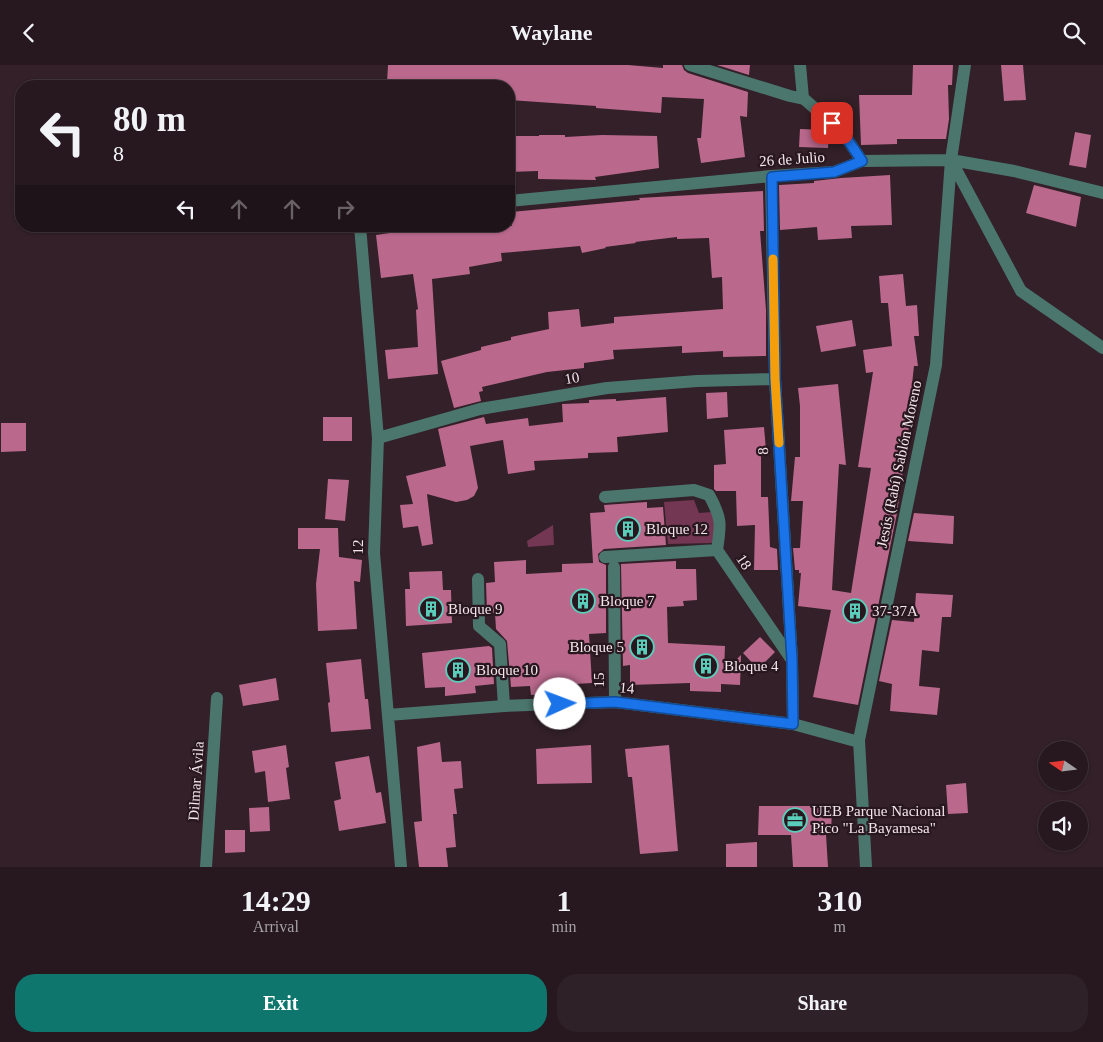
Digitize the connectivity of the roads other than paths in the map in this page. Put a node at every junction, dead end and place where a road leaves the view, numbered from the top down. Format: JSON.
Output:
{"nodes":[{"id":1,"x":690,"y":65,"type":"edge"},
{"id":2,"x":800,"y":65,"type":"edge"},
{"id":3,"x":965,"y":65,"type":"edge"},
{"id":4,"x":804,"y":99,"type":"junction"},
{"id":5,"x":951,"y":160,"type":"junction"},
{"id":6,"x":862,"y":161,"type":"junction"},
{"id":7,"x":772,"y":177,"type":"junction"},
{"id":8,"x":1103,"y":193,"type":"edge"},
{"id":9,"x":515,"y":200,"type":"edge"},
{"id":10,"x":361,"y":232,"type":"edge"},
{"id":11,"x":1103,"y":348,"type":"edge"},
{"id":12,"x":775,"y":379,"type":"junction"},
{"id":13,"x":378,"y":437,"type":"junction"},
{"id":14,"x":605,"y":497,"type":"dead end"},
{"id":15,"x":717,"y":550,"type":"junction"},
{"id":16,"x":604,"y":557,"type":"dead end"},
{"id":17,"x":614,"y":567,"type":"dead end"},
{"id":18,"x":478,"y":579,"type":"dead end"},
{"id":19,"x":792,"y":660,"type":"junction"},
{"id":20,"x":217,"y":698,"type":"dead end"},
{"id":21,"x":615,"y":702,"type":"junction"},
{"id":22,"x":504,"y":706,"type":"junction"},
{"id":23,"x":388,"y":715,"type":"junction"},
{"id":24,"x":793,"y":724,"type":"junction"},
{"id":25,"x":859,"y":742,"type":"junction"},
{"id":26,"x":206,"y":867,"type":"edge"},
{"id":27,"x":401,"y":867,"type":"edge"},
{"id":28,"x":866,"y":867,"type":"edge"}],
"edges":[{"from":1,"to":4,"type":"street"},
{"from":2,"to":4,"type":"street"},
{"from":3,"to":5,"type":"street","name":"Jesús (Rabí) Sablón Moreno"},
{"from":4,"to":6,"type":"street"},
{"from":5,"to":6,"type":"street","name":"26 de Julio"},
{"from":5,"to":8,"type":"street","name":"26 de Julio"},
{"from":5,"to":11,"type":"street"},
{"from":5,"to":25,"type":"street","name":"Jesús (Rabí) Sablón Moreno"},
{"from":6,"to":7,"type":"street","name":"26 de Julio"},
{"from":7,"to":9,"type":"street","name":"26 de Julio"},
{"from":7,"to":12,"type":"street","name":"8"},
{"from":10,"to":13,"type":"street","name":"12"},
{"from":12,"to":13,"type":"street","name":"10"},
{"from":12,"to":19,"type":"street","name":"8"},
{"from":13,"to":23,"type":"street","name":"12"},
{"from":14,"to":15,"type":"street"},
{"from":15,"to":16,"type":"street","name":"18"},
{"from":15,"to":19,"type":"street","name":"18"},
{"from":17,"to":21,"type":"street","name":"15"},
{"from":18,"to":22,"type":"street"},
{"from":19,"to":24,"type":"street","name":"8"},
{"from":20,"to":26,"type":"street","name":"Dilmar Ávila"},
{"from":21,"to":22,"type":"street","name":"14"},
{"from":21,"to":24,"type":"street","name":"14"},
{"from":22,"to":23,"type":"street","name":"14"},
{"from":23,"to":27,"type":"street","name":"12"},
{"from":24,"to":25,"type":"street","name":"14"},
{"from":25,"to":28,"type":"street","name":"Jesús (Rabí) Sablón Moreno"}]}
